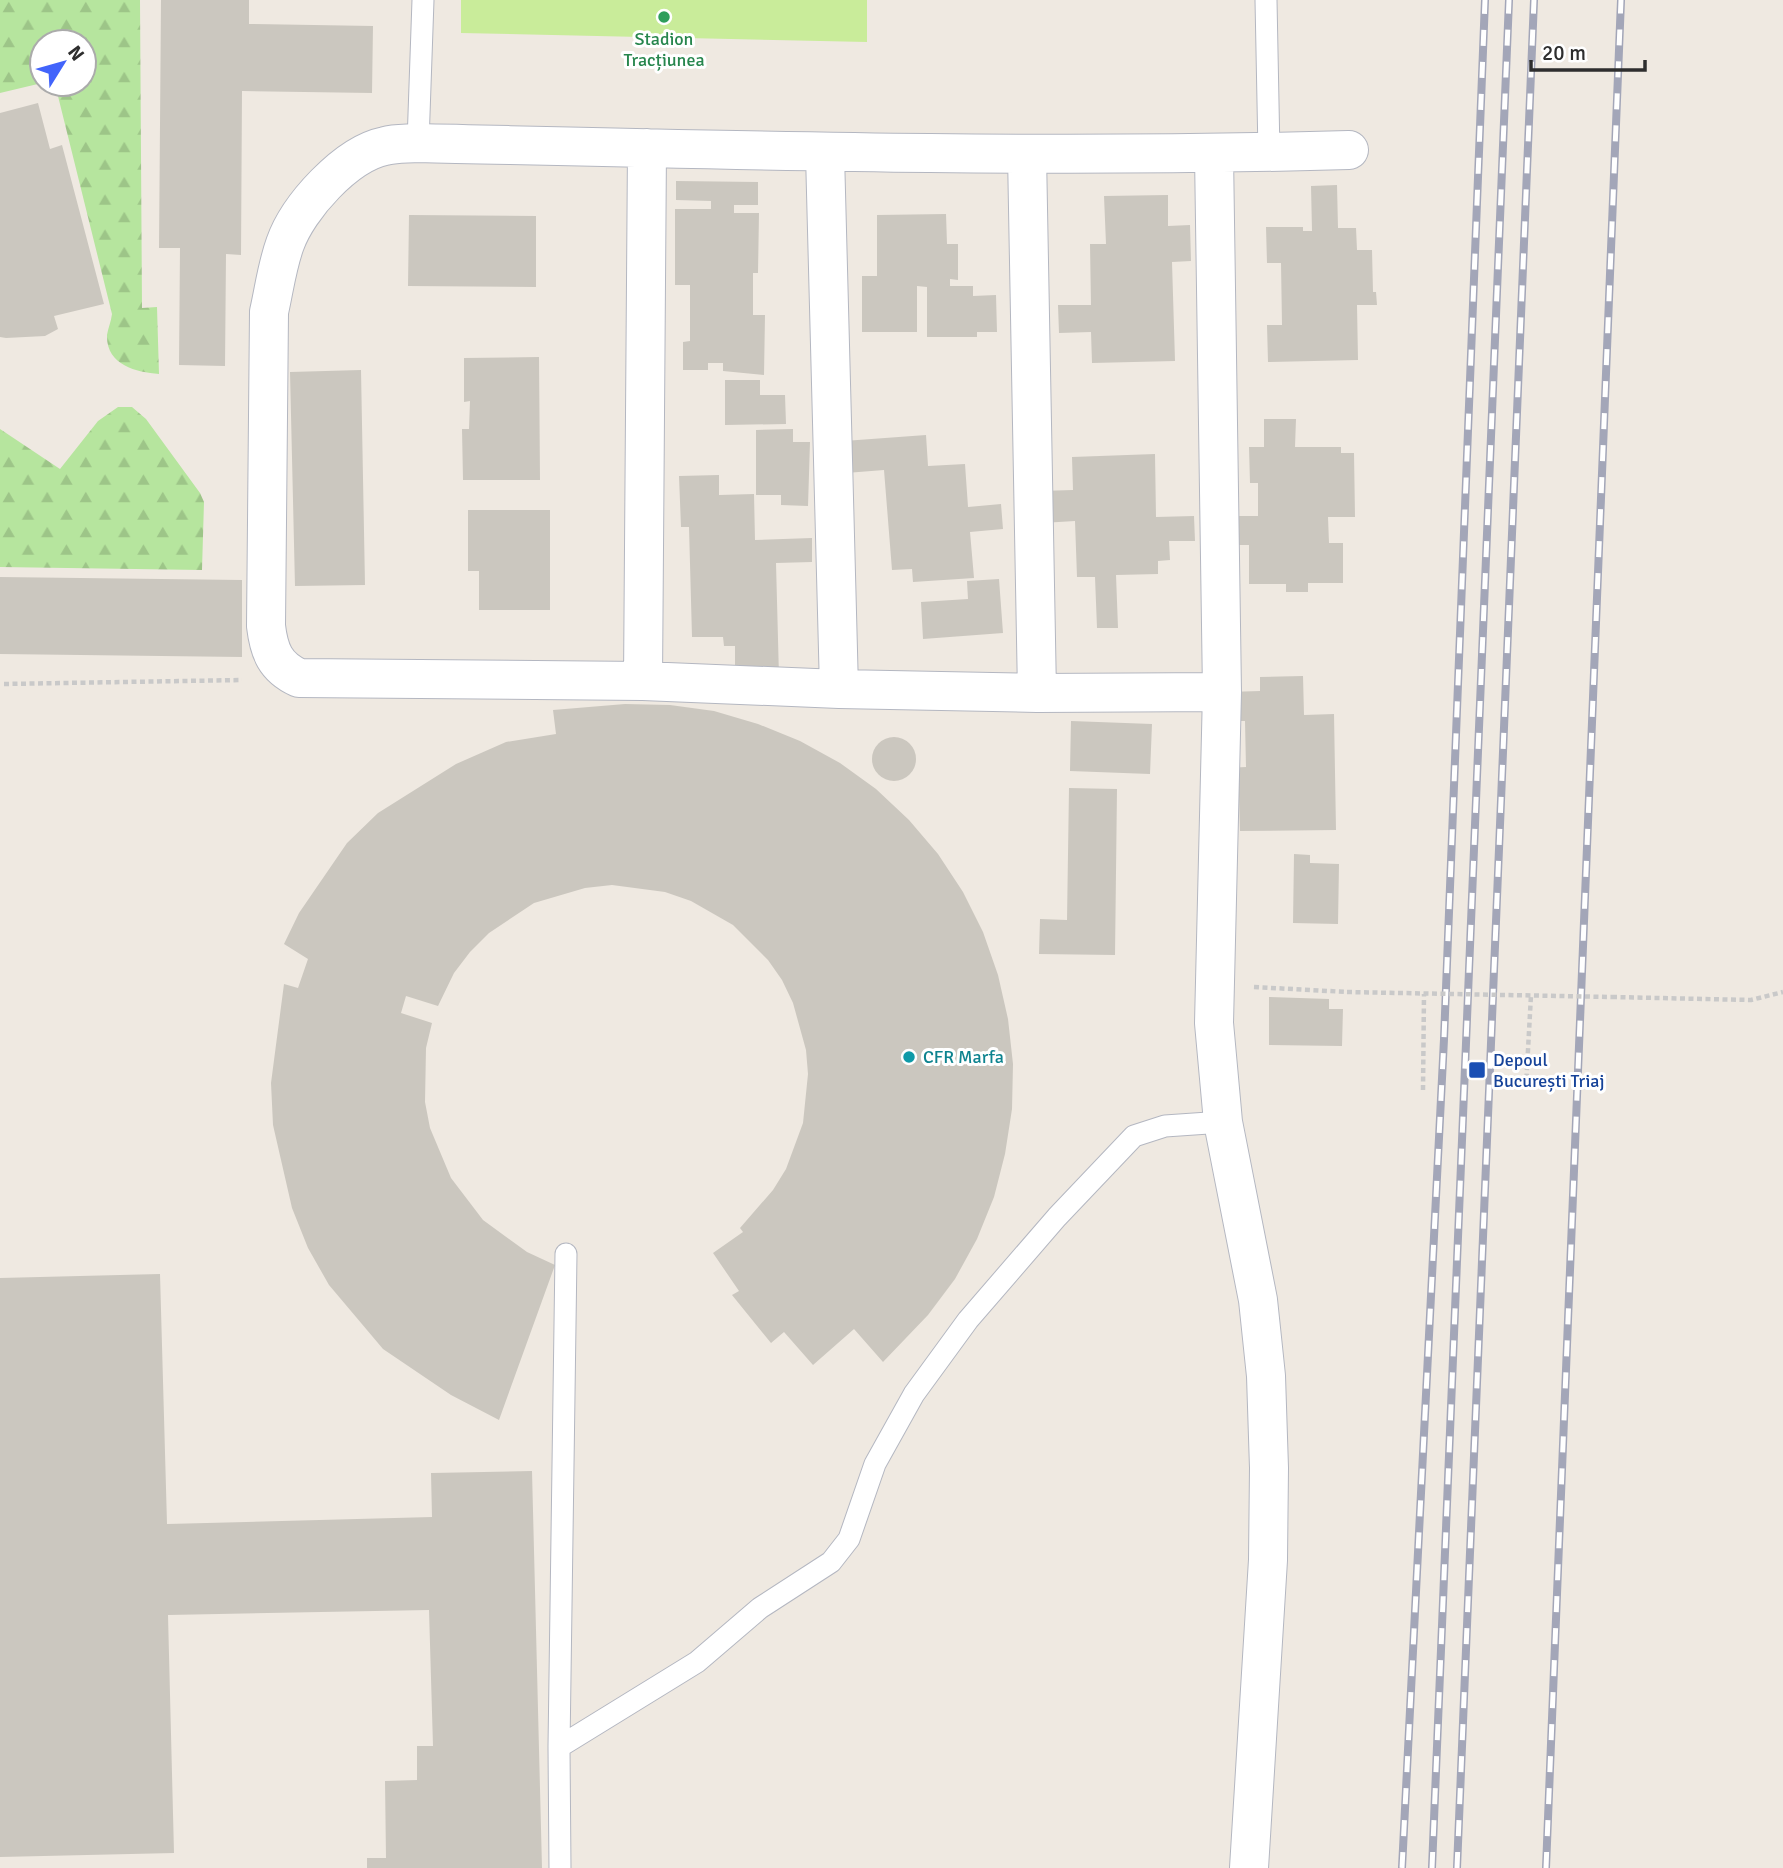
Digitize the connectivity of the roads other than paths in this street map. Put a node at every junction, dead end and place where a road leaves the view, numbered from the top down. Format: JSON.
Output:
{"nodes":[{"id":1,"x":423,"y":0,"type":"edge"},
{"id":2,"x":1266,"y":0,"type":"edge"},
{"id":3,"x":418,"y":143,"type":"junction"},
{"id":4,"x":647,"y":148,"type":"junction"},
{"id":5,"x":1349,"y":150,"type":"dead end"},
{"id":6,"x":1269,"y":153,"type":"junction"},
{"id":7,"x":825,"y":154,"type":"junction"},
{"id":8,"x":1214,"y":154,"type":"junction"},
{"id":9,"x":1027,"y":155,"type":"junction"},
{"id":10,"x":643,"y":681,"type":"junction"},
{"id":11,"x":839,"y":689,"type":"junction"},
{"id":12,"x":1222,"y":692,"type":"junction"},
{"id":13,"x":1037,"y":693,"type":"junction"},
{"id":14,"x":1223,"y":1122,"type":"junction"},
{"id":15,"x":566,"y":1254,"type":"dead end"},
{"id":16,"x":559,"y":1747,"type":"junction"},
{"id":17,"x":560,"y":1868,"type":"edge"},
{"id":18,"x":1249,"y":1868,"type":"edge"}],
"edges":[{"from":1,"to":3,"type":"lane"},
{"from":2,"to":6,"type":"lane"},
{"from":3,"to":4,"type":"street"},
{"from":3,"to":10,"type":"street"},
{"from":4,"to":7,"type":"street"},
{"from":4,"to":10,"type":"street"},
{"from":5,"to":6,"type":"street"},
{"from":6,"to":8,"type":"street"},
{"from":7,"to":9,"type":"street"},
{"from":7,"to":11,"type":"street"},
{"from":8,"to":9,"type":"street"},
{"from":8,"to":12,"type":"street"},
{"from":9,"to":13,"type":"street"},
{"from":10,"to":11,"type":"street"},
{"from":11,"to":13,"type":"street"},
{"from":12,"to":13,"type":"street"},
{"from":12,"to":14,"type":"street"},
{"from":14,"to":16,"type":"lane"},
{"from":14,"to":18,"type":"street"},
{"from":15,"to":16,"type":"lane"},
{"from":16,"to":17,"type":"lane"}]}
